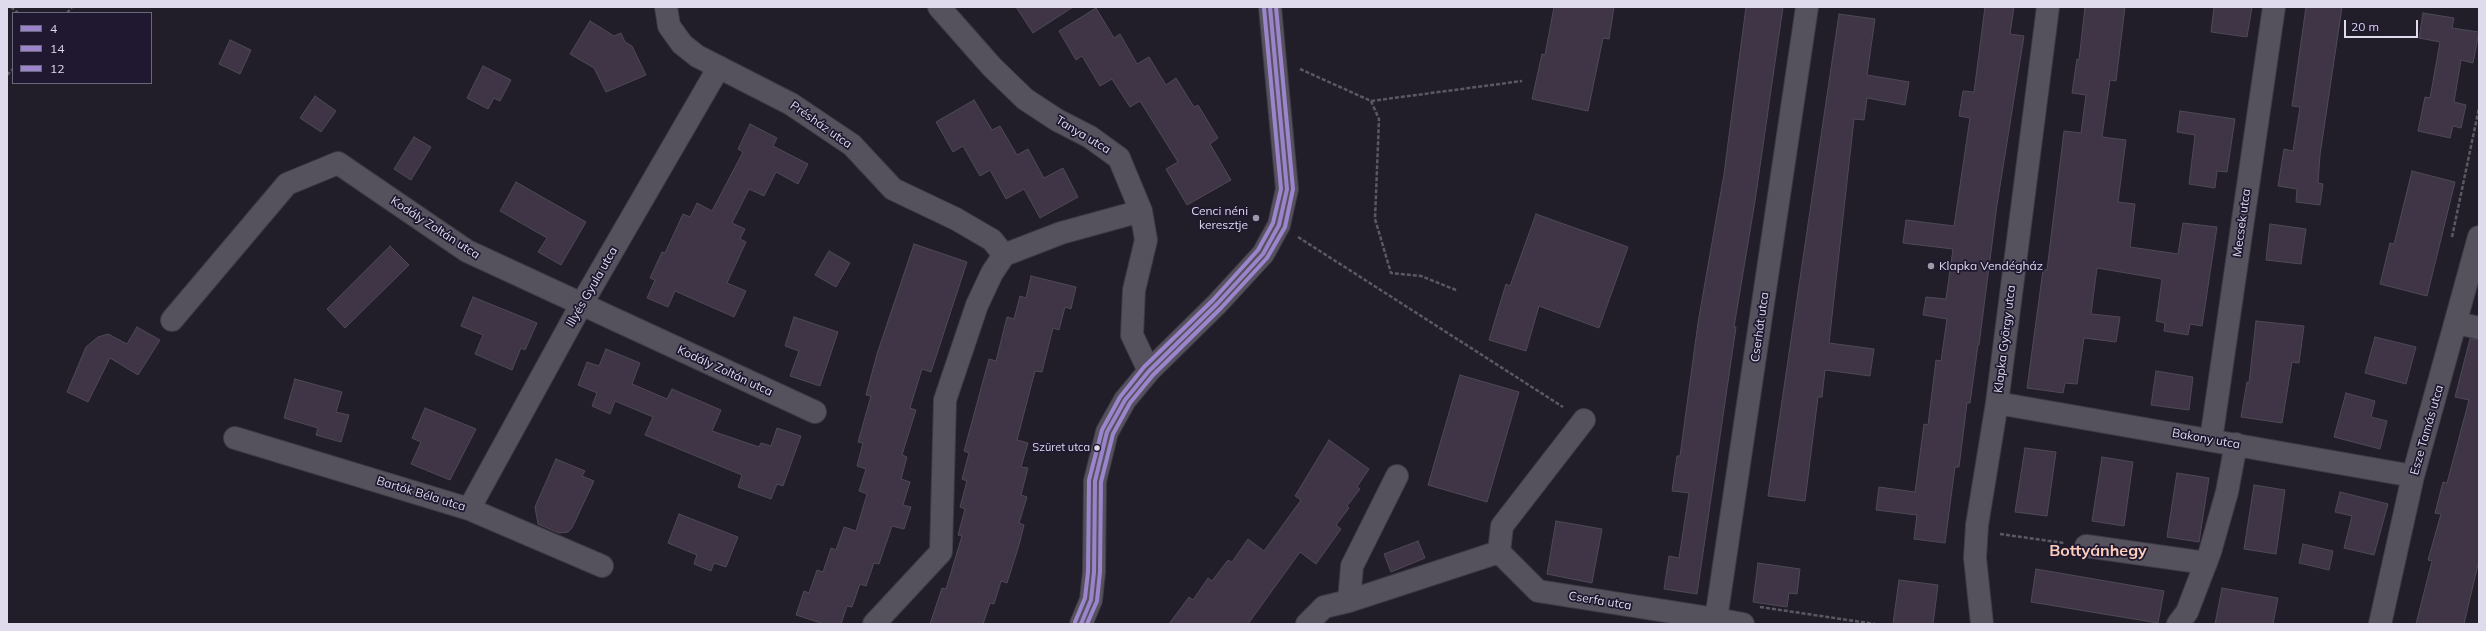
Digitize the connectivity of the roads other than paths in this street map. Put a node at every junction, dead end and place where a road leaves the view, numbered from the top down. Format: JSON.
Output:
{"nodes":[{"id":1,"x":666,"y":7,"type":"edge"},
{"id":2,"x":939,"y":7,"type":"edge"},
{"id":3,"x":1270,"y":7,"type":"edge"},
{"id":4,"x":1807,"y":7,"type":"edge"},
{"id":5,"x":2048,"y":7,"type":"edge"},
{"id":6,"x":2274,"y":7,"type":"edge"},
{"id":7,"x":719,"y":67,"type":"junction"},
{"id":8,"x":1141,"y":211,"type":"junction"},
{"id":9,"x":2479,"y":237,"type":"edge"},
{"id":10,"x":1004,"y":255,"type":"junction"},
{"id":11,"x":581,"y":305,"type":"junction"},
{"id":12,"x":172,"y":320,"type":"dead end"},
{"id":13,"x":2457,"y":323,"type":"junction"},
{"id":14,"x":2479,"y":328,"type":"edge"},
{"id":15,"x":1149,"y":371,"type":"junction"},
{"id":16,"x":1997,"y":403,"type":"junction"},
{"id":17,"x":815,"y":412,"type":"dead end"},
{"id":18,"x":1584,"y":420,"type":"road end"},
{"id":19,"x":235,"y":438,"type":"dead end"},
{"id":20,"x":2212,"y":440,"type":"junction"},
{"id":21,"x":2236,"y":444,"type":"junction"},
{"id":22,"x":1397,"y":476,"type":"dead end"},
{"id":23,"x":2413,"y":476,"type":"junction"},
{"id":24,"x":469,"y":509,"type":"junction"},
{"id":25,"x":2086,"y":546,"type":"road end"},
{"id":26,"x":1499,"y":552,"type":"junction"},
{"id":27,"x":2206,"y":563,"type":"junction"},
{"id":28,"x":602,"y":566,"type":"dead end"},
{"id":29,"x":1349,"y":601,"type":"junction"},
{"id":30,"x":1716,"y":620,"type":"junction"},
{"id":31,"x":874,"y":624,"type":"edge"},
{"id":32,"x":1081,"y":624,"type":"edge"},
{"id":33,"x":1308,"y":624,"type":"edge"},
{"id":34,"x":1743,"y":624,"type":"edge"},
{"id":35,"x":1982,"y":624,"type":"edge"},
{"id":36,"x":2178,"y":624,"type":"edge"},
{"id":37,"x":2380,"y":624,"type":"edge"}],
"edges":[{"from":1,"to":7,"type":"street","name":"Présház utca"},
{"from":2,"to":8,"type":"street","name":"Tanya utca"},
{"from":3,"to":15,"type":"street"},
{"from":4,"to":30,"type":"street","name":"Cserhát utca"},
{"from":5,"to":16,"type":"street","name":"Klapka György utca"},
{"from":6,"to":20,"type":"street","name":"Mecsek utca"},
{"from":7,"to":10,"type":"street","name":"Présház utca"},
{"from":7,"to":11,"type":"street","name":"Illyés Gyula utca"},
{"from":8,"to":10,"type":"street"},
{"from":8,"to":15,"type":"street","name":"Tanya utca"},
{"from":9,"to":13,"type":"street","name":"Esze Tamás utca"},
{"from":10,"to":31,"type":"street"},
{"from":11,"to":12,"type":"street","name":"Kodály Zoltán utca"},
{"from":11,"to":17,"type":"street","name":"Kodály Zoltán utca"},
{"from":11,"to":24,"type":"street","name":"Illyés Gyula utca"},
{"from":13,"to":14,"type":"street"},
{"from":13,"to":23,"type":"street","name":"Esze Tamás utca"},
{"from":15,"to":32,"type":"street"},
{"from":16,"to":20,"type":"street","name":"Bakony utca"},
{"from":16,"to":35,"type":"street","name":"Klapka György utca"},
{"from":18,"to":26,"type":"street"},
{"from":19,"to":24,"type":"street","name":"Bartók Béla utca"},
{"from":20,"to":21,"type":"street","name":"Bakony utca"},
{"from":21,"to":23,"type":"street","name":"Bakony utca"},
{"from":21,"to":27,"type":"street"},
{"from":22,"to":29,"type":"street"},
{"from":23,"to":37,"type":"street","name":"Esze Tamás utca"},
{"from":24,"to":28,"type":"street","name":"Bartók Béla utca"},
{"from":25,"to":27,"type":"street"},
{"from":26,"to":29,"type":"street"},
{"from":26,"to":30,"type":"street","name":"Cserfa utca"},
{"from":27,"to":36,"type":"street"},
{"from":29,"to":33,"type":"street"},
{"from":30,"to":34,"type":"street"}]}
